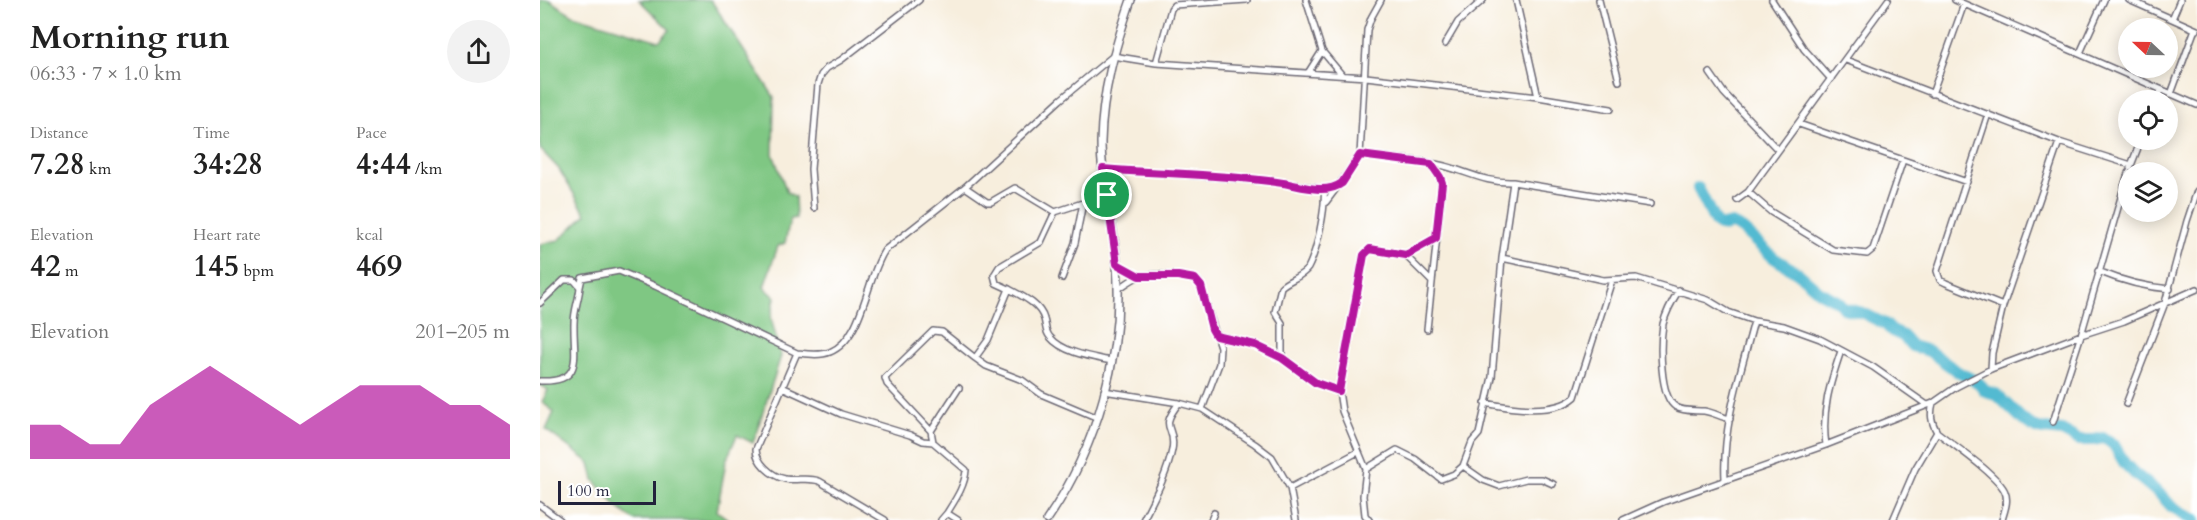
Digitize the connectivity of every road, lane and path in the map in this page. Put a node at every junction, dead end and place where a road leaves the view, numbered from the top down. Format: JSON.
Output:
{"nodes":[{"id":1,"x":919,"y":0,"type":"edge"},
{"id":2,"x":1131,"y":0,"type":"edge"},
{"id":3,"x":1247,"y":0,"type":"edge"},
{"id":4,"x":1306,"y":0,"type":"edge"},
{"id":5,"x":1381,"y":0,"type":"edge"},
{"id":6,"x":1483,"y":0,"type":"edge"},
{"id":7,"x":1516,"y":0,"type":"edge"},
{"id":8,"x":1599,"y":0,"type":"edge"},
{"id":9,"x":1772,"y":0,"type":"edge"},
{"id":10,"x":1888,"y":0,"type":"edge"},
{"id":11,"x":1955,"y":0,"type":"edge"},
{"id":12,"x":2104,"y":0,"type":"edge"},
{"id":13,"x":2129,"y":0,"type":"edge"},
{"id":14,"x":2180,"y":0,"type":"edge"},
{"id":15,"x":1964,"y":4,"type":"junction"},
{"id":16,"x":2170,"y":18,"type":"edge"},
{"id":17,"x":2172,"y":18,"type":"edge"},
{"id":18,"x":2178,"y":22,"type":"edge"},
{"id":19,"x":2196,"y":30,"type":"edge"},
{"id":20,"x":1445,"y":44,"type":"dead end"},
{"id":21,"x":1322,"y":51,"type":"junction"},
{"id":22,"x":2080,"y":53,"type":"junction"},
{"id":23,"x":1113,"y":56,"type":"junction"},
{"id":24,"x":1846,"y":60,"type":"junction"},
{"id":25,"x":1156,"y":63,"type":"junction"},
{"id":26,"x":1308,"y":73,"type":"junction"},
{"id":27,"x":1710,"y":73,"type":"dead end"},
{"id":28,"x":1342,"y":75,"type":"junction"},
{"id":29,"x":1366,"y":76,"type":"junction"},
{"id":30,"x":1831,"y":79,"type":"junction"},
{"id":31,"x":1619,"y":81,"type":"dead end"},
{"id":32,"x":2161,"y":90,"type":"edge"},
{"id":33,"x":2173,"y":90,"type":"edge"},
{"id":34,"x":1932,"y":94,"type":"junction"},
{"id":35,"x":2178,"y":97,"type":"edge"},
{"id":36,"x":1538,"y":98,"type":"junction"},
{"id":37,"x":2197,"y":105,"type":"edge"},
{"id":38,"x":1611,"y":109,"type":"dead end"},
{"id":39,"x":1988,"y":114,"type":"junction"},
{"id":40,"x":1798,"y":124,"type":"junction"},
{"id":41,"x":2059,"y":142,"type":"junction"},
{"id":42,"x":1778,"y":150,"type":"junction"},
{"id":43,"x":1360,"y":155,"type":"junction"},
{"id":44,"x":1903,"y":160,"type":"junction"},
{"id":45,"x":2122,"y":162,"type":"edge"},
{"id":46,"x":1431,"y":164,"type":"junction"},
{"id":47,"x":1103,"y":169,"type":"junction"},
{"id":48,"x":1513,"y":182,"type":"junction"},
{"id":49,"x":1967,"y":182,"type":"junction"},
{"id":50,"x":1338,"y":186,"type":"junction"},
{"id":51,"x":965,"y":188,"type":"junction"},
{"id":52,"x":1324,"y":189,"type":"junction"},
{"id":53,"x":2197,"y":191,"type":"edge"},
{"id":54,"x":1748,"y":192,"type":"junction"},
{"id":55,"x":1107,"y":195,"type":"junction"},
{"id":56,"x":1737,"y":200,"type":"dead end"},
{"id":57,"x":1326,"y":202,"type":"junction"},
{"id":58,"x":1083,"y":203,"type":"junction"},
{"id":59,"x":1650,"y":204,"type":"dead end"},
{"id":60,"x":2118,"y":206,"type":"edge"},
{"id":61,"x":814,"y":208,"type":"dead end"},
{"id":62,"x":1055,"y":212,"type":"junction"},
{"id":63,"x":1436,"y":238,"type":"junction"},
{"id":64,"x":1406,"y":255,"type":"junction"},
{"id":65,"x":1502,"y":258,"type":"junction"},
{"id":66,"x":1117,"y":264,"type":"junction"},
{"id":67,"x":2098,"y":272,"type":"junction"},
{"id":68,"x":1139,"y":276,"type":"junction"},
{"id":69,"x":1062,"y":278,"type":"dead end"},
{"id":70,"x":1612,"y":280,"type":"junction"},
{"id":71,"x":1431,"y":281,"type":"junction"},
{"id":72,"x":580,"y":287,"type":"junction"},
{"id":73,"x":1118,"y":288,"type":"junction"},
{"id":74,"x":1009,"y":289,"type":"junction"},
{"id":75,"x":2170,"y":289,"type":"junction"},
{"id":76,"x":2197,"y":289,"type":"edge"},
{"id":77,"x":1679,"y":290,"type":"junction"},
{"id":78,"x":540,"y":303,"type":"edge"},
{"id":79,"x":2165,"y":303,"type":"junction"},
{"id":80,"x":2003,"y":306,"type":"junction"},
{"id":81,"x":1754,"y":321,"type":"junction"},
{"id":82,"x":1427,"y":329,"type":"dead end"},
{"id":83,"x":2081,"y":335,"type":"junction"},
{"id":84,"x":1216,"y":336,"type":"junction"},
{"id":85,"x":1841,"y":351,"type":"junction"},
{"id":86,"x":797,"y":353,"type":"junction"},
{"id":87,"x":975,"y":358,"type":"junction"},
{"id":88,"x":1282,"y":358,"type":"junction"},
{"id":89,"x":1111,"y":361,"type":"junction"},
{"id":90,"x":1991,"y":369,"type":"junction"},
{"id":91,"x":540,"y":381,"type":"edge"},
{"id":92,"x":782,"y":387,"type":"junction"},
{"id":93,"x":959,"y":388,"type":"dead end"},
{"id":94,"x":1104,"y":391,"type":"junction"},
{"id":95,"x":1339,"y":391,"type":"junction"},
{"id":96,"x":1179,"y":403,"type":"junction"},
{"id":97,"x":1485,"y":403,"type":"junction"},
{"id":98,"x":1930,"y":404,"type":"junction"},
{"id":99,"x":2126,"y":404,"type":"dead end"},
{"id":100,"x":1202,"y":409,"type":"junction"},
{"id":101,"x":1098,"y":418,"type":"junction"},
{"id":102,"x":1730,"y":419,"type":"junction"},
{"id":103,"x":2053,"y":422,"type":"dead end"},
{"id":104,"x":931,"y":431,"type":"junction"},
{"id":105,"x":1937,"y":432,"type":"junction"},
{"id":106,"x":933,"y":442,"type":"junction"},
{"id":107,"x":1826,"y":445,"type":"junction"},
{"id":108,"x":1358,"y":452,"type":"junction"},
{"id":109,"x":1463,"y":466,"type":"junction"},
{"id":110,"x":1366,"y":469,"type":"junction"},
{"id":111,"x":1725,"y":479,"type":"junction"},
{"id":112,"x":1553,"y":484,"type":"dead end"},
{"id":113,"x":1290,"y":488,"type":"junction"},
{"id":114,"x":540,"y":505,"type":"edge"},
{"id":115,"x":947,"y":513,"type":"junction"},
{"id":116,"x":1214,"y":513,"type":"dead end"},
{"id":117,"x":560,"y":520,"type":"edge"},
{"id":118,"x":885,"y":520,"type":"edge"},
{"id":119,"x":941,"y":520,"type":"edge"},
{"id":120,"x":958,"y":520,"type":"edge"},
{"id":121,"x":1047,"y":520,"type":"edge"},
{"id":122,"x":1143,"y":520,"type":"edge"},
{"id":123,"x":1211,"y":520,"type":"edge"},
{"id":124,"x":1296,"y":520,"type":"edge"},
{"id":125,"x":1369,"y":520,"type":"edge"},
{"id":126,"x":1623,"y":520,"type":"edge"},
{"id":127,"x":1893,"y":520,"type":"edge"},
{"id":128,"x":2002,"y":520,"type":"edge"}],
"edges":[{"from":1,"to":61,"type":"street"},
{"from":2,"to":23,"type":"street"},
{"from":3,"to":25,"type":"street"},
{"from":4,"to":21,"type":"street"},
{"from":5,"to":29,"type":"street"},
{"from":6,"to":20,"type":"street"},
{"from":7,"to":36,"type":"street"},
{"from":8,"to":31,"type":"street"},
{"from":9,"to":30,"type":"street"},
{"from":10,"to":24,"type":"street"},
{"from":11,"to":15,"type":"street"},
{"from":12,"to":22,"type":"street"},
{"from":13,"to":16,"type":"street"},
{"from":14,"to":17,"type":"street"},
{"from":15,"to":22,"type":"street"},
{"from":15,"to":34,"type":"street"},
{"from":18,"to":19,"type":"street"},
{"from":19,"to":33,"type":"street"},
{"from":21,"to":26,"type":"street"},
{"from":21,"to":28,"type":"street"},
{"from":22,"to":32,"type":"street"},
{"from":23,"to":25,"type":"street"},
{"from":23,"to":47,"type":"street"},
{"from":23,"to":51,"type":"street"},
{"from":24,"to":30,"type":"street"},
{"from":24,"to":34,"type":"street"},
{"from":25,"to":26,"type":"street"},
{"from":26,"to":28,"type":"street"},
{"from":27,"to":42,"type":"street"},
{"from":28,"to":29,"type":"street"},
{"from":29,"to":36,"type":"street"},
{"from":29,"to":43,"type":"street"},
{"from":30,"to":40,"type":"street"},
{"from":34,"to":39,"type":"street"},
{"from":35,"to":37,"type":"street"},
{"from":36,"to":38,"type":"street"},
{"from":39,"to":41,"type":"street"},
{"from":39,"to":49,"type":"street"},
{"from":40,"to":42,"type":"street"},
{"from":40,"to":44,"type":"street"},
{"from":41,"to":45,"type":"street"},
{"from":41,"to":80,"type":"street"},
{"from":42,"to":54,"type":"street"},
{"from":43,"to":46,"type":"street"},
{"from":43,"to":50,"type":"street"},
{"from":44,"to":49,"type":"street"},
{"from":44,"to":54,"type":"street"},
{"from":46,"to":48,"type":"street"},
{"from":46,"to":63,"type":"street"},
{"from":47,"to":52,"type":"street"},
{"from":47,"to":55,"type":"street"},
{"from":48,"to":59,"type":"street"},
{"from":48,"to":65,"type":"street"},
{"from":49,"to":80,"type":"street"},
{"from":50,"to":52,"type":"street"},
{"from":50,"to":57,"type":"street"},
{"from":51,"to":62,"type":"street"},
{"from":51,"to":86,"type":"street"},
{"from":52,"to":57,"type":"street"},
{"from":53,"to":75,"type":"street"},
{"from":54,"to":56,"type":"street"},
{"from":55,"to":58,"type":"street"},
{"from":55,"to":66,"type":"street"},
{"from":57,"to":88,"type":"street"},
{"from":58,"to":62,"type":"street"},
{"from":58,"to":69,"type":"street"},
{"from":60,"to":67,"type":"street"},
{"from":62,"to":74,"type":"street"},
{"from":63,"to":64,"type":"street"},
{"from":63,"to":71,"type":"street"},
{"from":64,"to":71,"type":"street"},
{"from":64,"to":95,"type":"street"},
{"from":65,"to":70,"type":"street"},
{"from":65,"to":97,"type":"street"},
{"from":66,"to":68,"type":"street"},
{"from":66,"to":73,"type":"street"},
{"from":67,"to":75,"type":"street"},
{"from":67,"to":83,"type":"street"},
{"from":68,"to":73,"type":"street"},
{"from":68,"to":84,"type":"street"},
{"from":70,"to":77,"type":"street"},
{"from":70,"to":97,"type":"street"},
{"from":71,"to":82,"type":"street"},
{"from":72,"to":78,"type":"street"},
{"from":72,"to":86,"type":"street"},
{"from":72,"to":91,"type":"street"},
{"from":73,"to":89,"type":"street"},
{"from":74,"to":87,"type":"street"},
{"from":74,"to":89,"type":"street"},
{"from":75,"to":79,"type":"street"},
{"from":76,"to":79,"type":"street"},
{"from":77,"to":81,"type":"street"},
{"from":77,"to":102,"type":"street"},
{"from":79,"to":83,"type":"street"},
{"from":79,"to":99,"type":"street"},
{"from":80,"to":90,"type":"street"},
{"from":81,"to":85,"type":"street"},
{"from":81,"to":102,"type":"street"},
{"from":83,"to":90,"type":"street"},
{"from":83,"to":103,"type":"street"},
{"from":84,"to":88,"type":"street"},
{"from":84,"to":100,"type":"street"},
{"from":85,"to":98,"type":"street"},
{"from":85,"to":107,"type":"street"},
{"from":86,"to":92,"type":"street"},
{"from":87,"to":101,"type":"street"},
{"from":87,"to":104,"type":"street"},
{"from":88,"to":95,"type":"street"},
{"from":89,"to":94,"type":"street"},
{"from":90,"to":98,"type":"street"},
{"from":92,"to":106,"type":"street"},
{"from":92,"to":118,"type":"street"},
{"from":93,"to":104,"type":"street"},
{"from":94,"to":96,"type":"street"},
{"from":94,"to":101,"type":"street"},
{"from":95,"to":108,"type":"street"},
{"from":96,"to":100,"type":"street"},
{"from":96,"to":122,"type":"street"},
{"from":97,"to":109,"type":"street"},
{"from":98,"to":105,"type":"street"},
{"from":98,"to":107,"type":"street"},
{"from":100,"to":113,"type":"street"},
{"from":101,"to":121,"type":"street"},
{"from":102,"to":111,"type":"street"},
{"from":104,"to":106,"type":"street"},
{"from":105,"to":127,"type":"street"},
{"from":105,"to":128,"type":"street"},
{"from":106,"to":115,"type":"street"},
{"from":107,"to":111,"type":"street"},
{"from":108,"to":110,"type":"street"},
{"from":108,"to":113,"type":"street"},
{"from":109,"to":110,"type":"street"},
{"from":109,"to":112,"type":"street"},
{"from":110,"to":125,"type":"street"},
{"from":111,"to":126,"type":"street"},
{"from":113,"to":124,"type":"street"},
{"from":114,"to":117,"type":"street"},
{"from":115,"to":119,"type":"street"},
{"from":115,"to":120,"type":"street"},
{"from":116,"to":123,"type":"street"}]}
